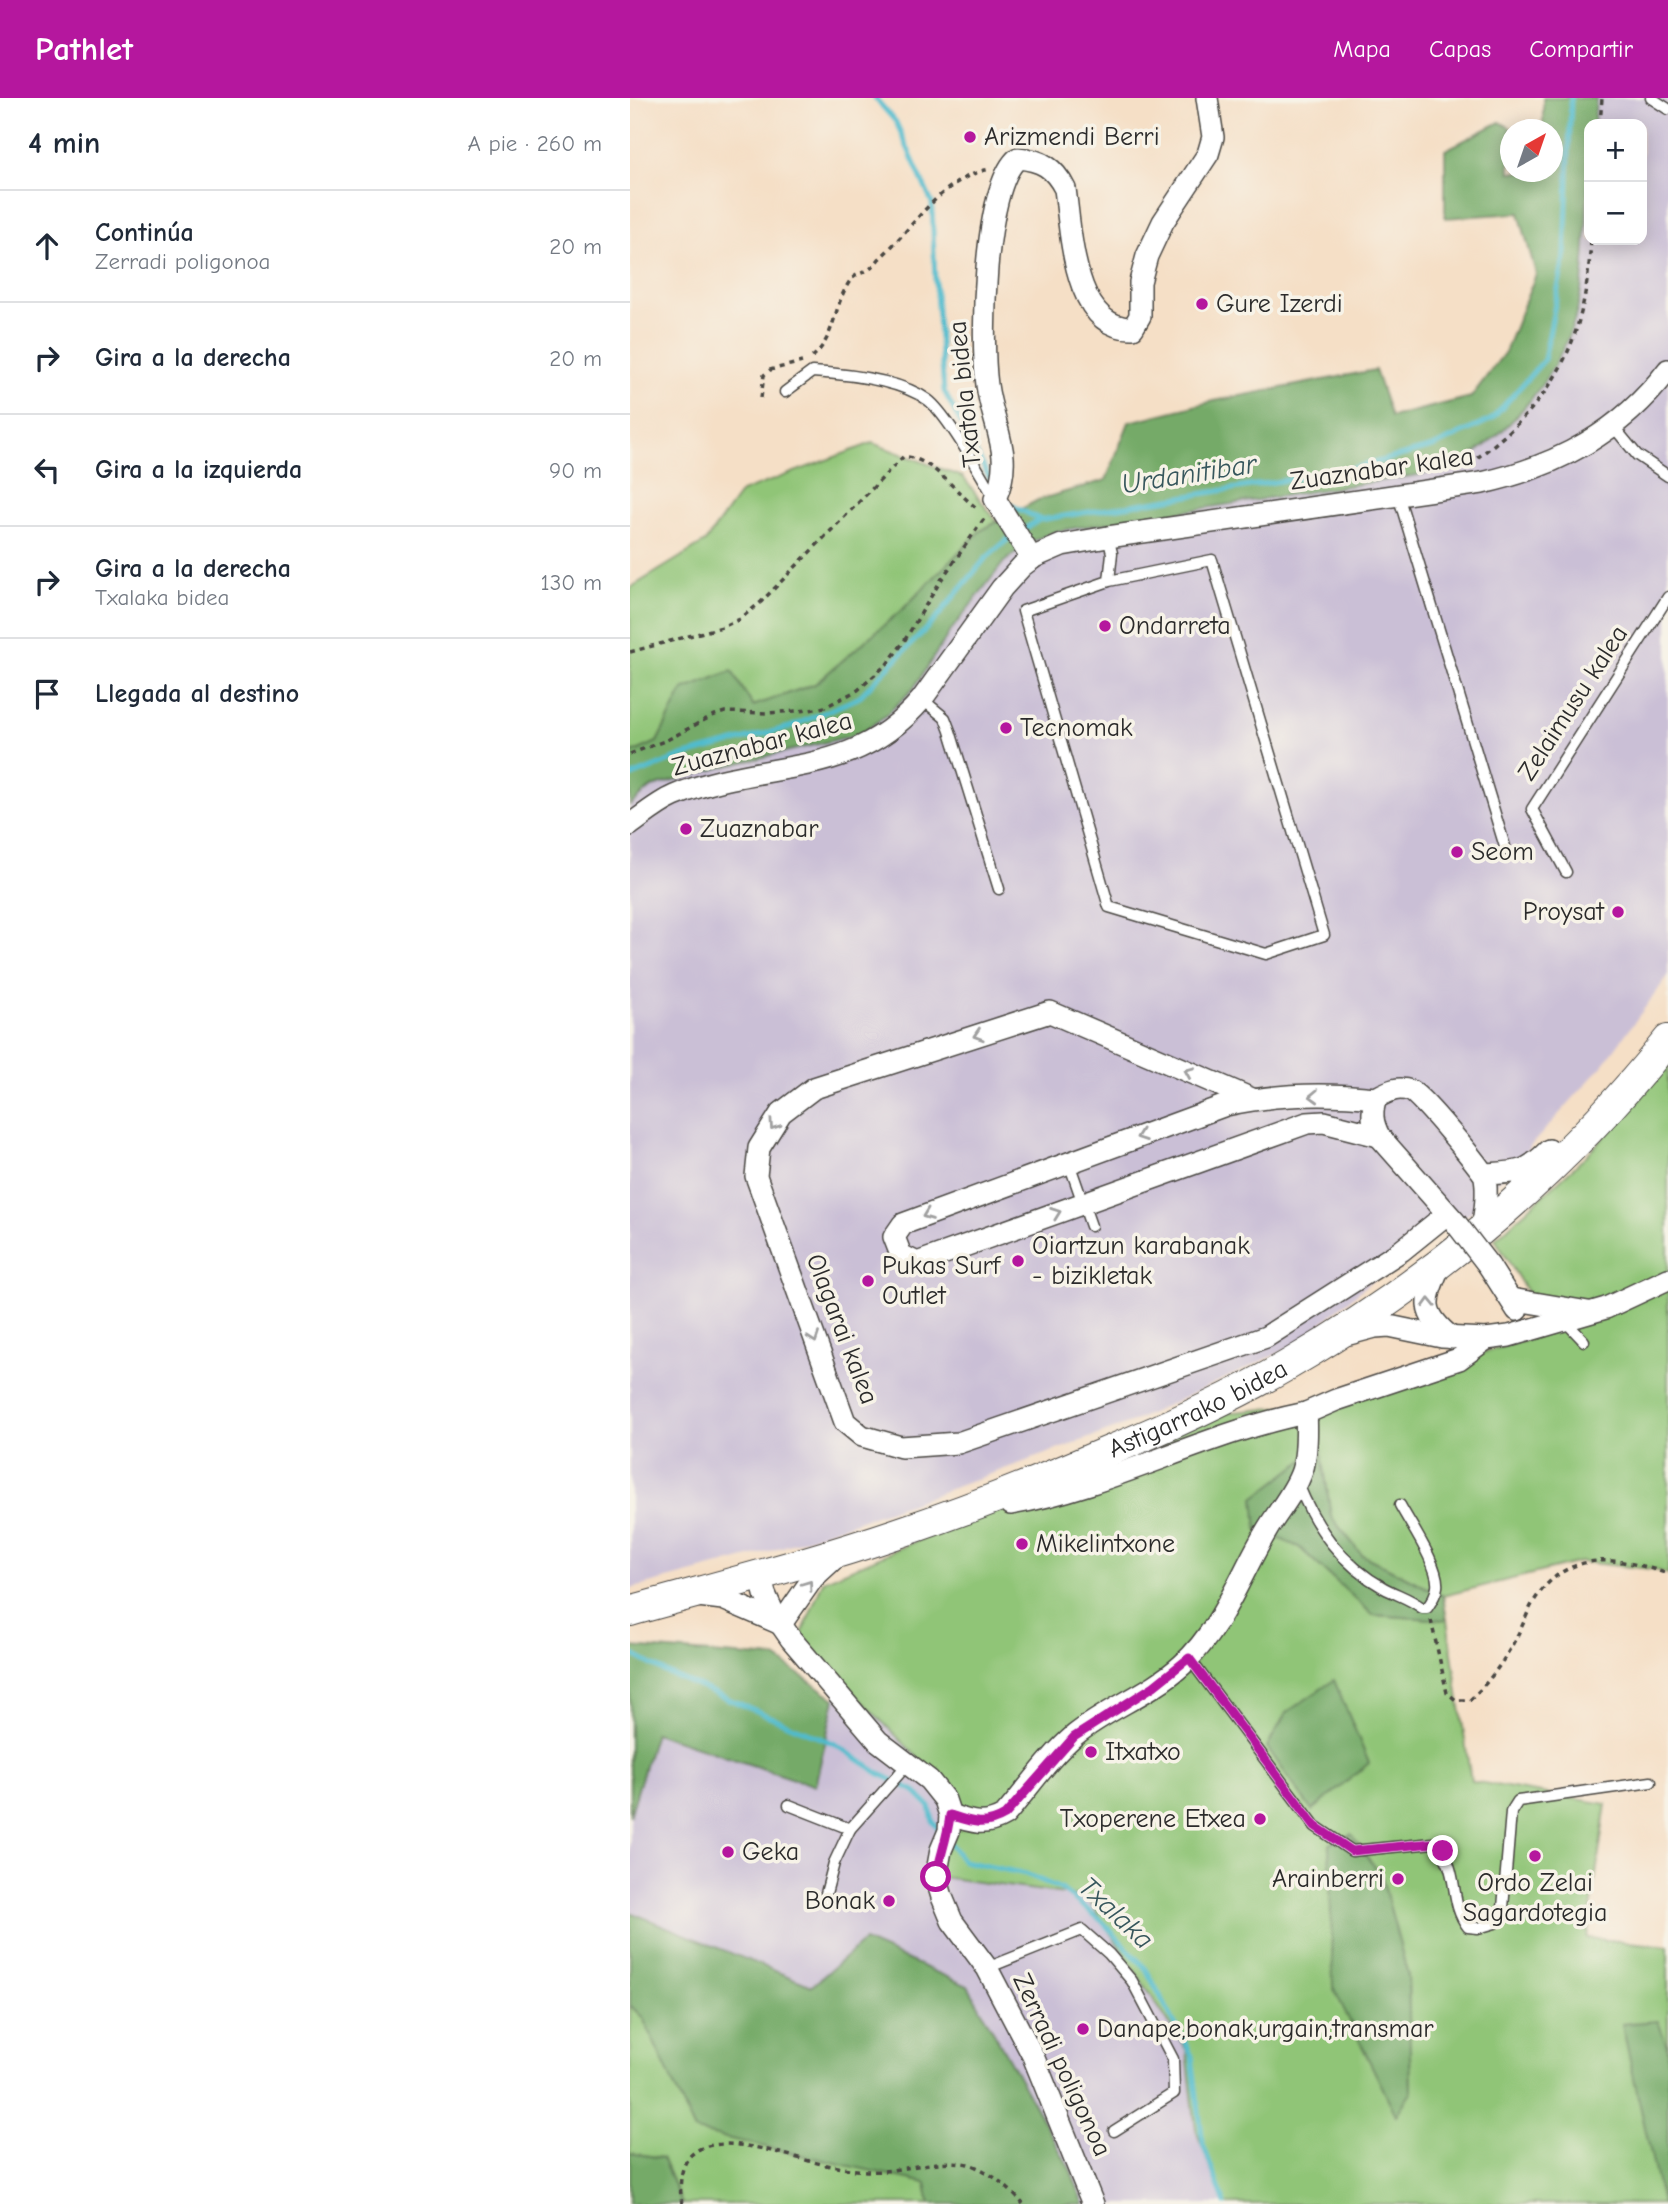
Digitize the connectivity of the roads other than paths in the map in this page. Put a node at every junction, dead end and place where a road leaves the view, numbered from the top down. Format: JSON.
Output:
{"nodes":[{"id":1,"x":1207,"y":98,"type":"edge"},
{"id":2,"x":1651,"y":98,"type":"edge"},
{"id":3,"x":1668,"y":108,"type":"edge"},
{"id":4,"x":1668,"y":370,"type":"edge"},
{"id":5,"x":785,"y":392,"type":"dead end"},
{"id":6,"x":1613,"y":426,"type":"junction"},
{"id":7,"x":1668,"y":476,"type":"edge"},
{"id":8,"x":1398,"y":495,"type":"junction"},
{"id":9,"x":995,"y":499,"type":"junction"},
{"id":10,"x":1108,"y":537,"type":"junction"},
{"id":11,"x":1028,"y":553,"type":"junction"},
{"id":12,"x":1109,"y":581,"type":"junction"},
{"id":13,"x":1668,"y":597,"type":"edge"},
{"id":14,"x":922,"y":699,"type":"junction"},
{"id":15,"x":630,"y":825,"type":"edge"},
{"id":16,"x":1506,"y":850,"type":"dead end"},
{"id":17,"x":1566,"y":872,"type":"dead end"},
{"id":18,"x":999,"y":889,"type":"dead end"},
{"id":19,"x":1668,"y":1040,"type":"edge"},
{"id":20,"x":1376,"y":1098,"type":"junction"},
{"id":21,"x":1258,"y":1099,"type":"junction"},
{"id":22,"x":1615,"y":1101,"type":"junction"},
{"id":23,"x":1275,"y":1133,"type":"junction"},
{"id":24,"x":1379,"y":1136,"type":"junction"},
{"id":25,"x":1069,"y":1163,"type":"junction"},
{"id":26,"x":1485,"y":1174,"type":"junction"},
{"id":27,"x":1083,"y":1203,"type":"junction"},
{"id":28,"x":1461,"y":1222,"type":"junction"},
{"id":29,"x":1091,"y":1226,"type":"dead end"},
{"id":30,"x":1441,"y":1262,"type":"junction"},
{"id":31,"x":1668,"y":1279,"type":"edge"},
{"id":32,"x":1511,"y":1298,"type":"junction"},
{"id":33,"x":1592,"y":1312,"type":"junction"},
{"id":34,"x":1565,"y":1321,"type":"junction"},
{"id":35,"x":1526,"y":1331,"type":"junction"},
{"id":36,"x":1452,"y":1338,"type":"junction"},
{"id":37,"x":1331,"y":1339,"type":"junction"},
{"id":38,"x":1486,"y":1339,"type":"junction"},
{"id":39,"x":1584,"y":1341,"type":"dead end"},
{"id":40,"x":1306,"y":1413,"type":"junction"},
{"id":41,"x":1297,"y":1482,"type":"junction"},
{"id":42,"x":1004,"y":1494,"type":"junction"},
{"id":43,"x":1400,"y":1506,"type":"dead end"},
{"id":44,"x":842,"y":1551,"type":"junction"},
{"id":45,"x":760,"y":1575,"type":"junction"},
{"id":46,"x":688,"y":1595,"type":"junction"},
{"id":47,"x":630,"y":1611,"type":"edge"},
{"id":48,"x":781,"y":1624,"type":"junction"},
{"id":49,"x":1189,"y":1658,"type":"junction"},
{"id":50,"x":903,"y":1770,"type":"junction"},
{"id":51,"x":1651,"y":1782,"type":"dead end"},
{"id":52,"x":789,"y":1805,"type":"dead end"},
{"id":53,"x":850,"y":1829,"type":"junction"},
{"id":54,"x":947,"y":1832,"type":"junction"},
{"id":55,"x":824,"y":1901,"type":"dead end"},
{"id":56,"x":987,"y":1968,"type":"junction"},
{"id":57,"x":1114,"y":2131,"type":"dead end"},
{"id":58,"x":1093,"y":2204,"type":"edge"}],
"edges":[{"from":1,"to":9,"type":"street","name":"Txatola bidea"},
{"from":2,"to":3,"type":"lane"},
{"from":4,"to":6,"type":"street","name":"Zuaznabar kalea"},
{"from":5,"to":9,"type":"lane"},
{"from":6,"to":7,"type":"lane"},
{"from":6,"to":8,"type":"street","name":"Zuaznabar kalea"},
{"from":8,"to":10,"type":"street","name":"Zuaznabar kalea"},
{"from":8,"to":16,"type":"lane"},
{"from":9,"to":11,"type":"street","name":"Txatola bidea"},
{"from":10,"to":11,"type":"street","name":"Zuaznabar kalea"},
{"from":10,"to":12,"type":"lane"},
{"from":11,"to":14,"type":"street","name":"Zuaznabar kalea"},
{"from":12,"to":12,"type":"lane"},
{"from":13,"to":17,"type":"lane","name":"Zelaimusu kalea"},
{"from":14,"to":15,"type":"street","name":"Zuaznabar kalea"},
{"from":14,"to":18,"type":"lane"},
{"from":19,"to":22,"type":"main road","name":"Astigarrako bidea"},
{"from":20,"to":21,"type":"street","name":"Olagarai kalea","one_way":true},
{"from":20,"to":24,"type":"street"},
{"from":20,"to":26,"type":"street","name":"Olagarai kalea"},
{"from":21,"to":23,"type":"street"},
{"from":21,"to":25,"type":"street","name":"Olagarai kalea","one_way":true},
{"from":21,"to":28,"type":"street","name":"Olagarai kalea","one_way":true},
{"from":22,"to":26,"type":"street"},
{"from":22,"to":28,"type":"main road","name":"Astigarrako bidea"},
{"from":23,"to":24,"type":"street","name":"Olagarai kalea"},
{"from":23,"to":27,"type":"street","name":"Olagarai kalea"},
{"from":24,"to":28,"type":"street"},
{"from":25,"to":27,"type":"lane"},
{"from":25,"to":27,"type":"street","name":"Olagarai kalea","one_way":true},
{"from":26,"to":28,"type":"street"},
{"from":27,"to":29,"type":"lane"},
{"from":28,"to":30,"type":"main road","name":"Astigarrako bidea"},
{"from":28,"to":32,"type":"street","bridge":true},
{"from":36,"to":30,"type":"street","one_way":true},
{"from":30,"to":37,"type":"main road","name":"Astigarrako bidea"},
{"from":31,"to":33,"type":"street"},
{"from":32,"to":33,"type":"street"},
{"from":32,"to":35,"type":"street"},
{"from":33,"to":34,"type":"street"},
{"from":34,"to":35,"type":"street"},
{"from":34,"to":39,"type":"lane"},
{"from":35,"to":38,"type":"street"},
{"from":36,"to":37,"type":"street"},
{"from":36,"to":38,"type":"street"},
{"from":37,"to":42,"type":"main road","name":"Astigarrako bidea"},
{"from":38,"to":40,"type":"street"},
{"from":40,"to":41,"type":"street"},
{"from":40,"to":42,"type":"street"},
{"from":41,"to":43,"type":"lane"},
{"from":41,"to":49,"type":"street"},
{"from":42,"to":44,"type":"main road","name":"Astigarrako bidea"},
{"from":44,"to":45,"type":"main road","name":"Astigarrako bidea"},
{"from":48,"to":44,"type":"street","one_way":true},
{"from":45,"to":46,"type":"main road","name":"Astigarrako bidea"},
{"from":45,"to":48,"type":"street"},
{"from":46,"to":47,"type":"main road","name":"Astigarrako bidea"},
{"from":46,"to":48,"type":"street"},
{"from":48,"to":50,"type":"street"},
{"from":49,"to":51,"type":"lane"},
{"from":49,"to":54,"type":"street"},
{"from":50,"to":53,"type":"lane"},
{"from":50,"to":54,"type":"street"},
{"from":52,"to":53,"type":"lane"},
{"from":53,"to":55,"type":"lane"},
{"from":54,"to":56,"type":"street","name":"Zerradi poligonoa"},
{"from":56,"to":57,"type":"lane"},
{"from":56,"to":58,"type":"street","name":"Zerradi poligonoa"}]}
